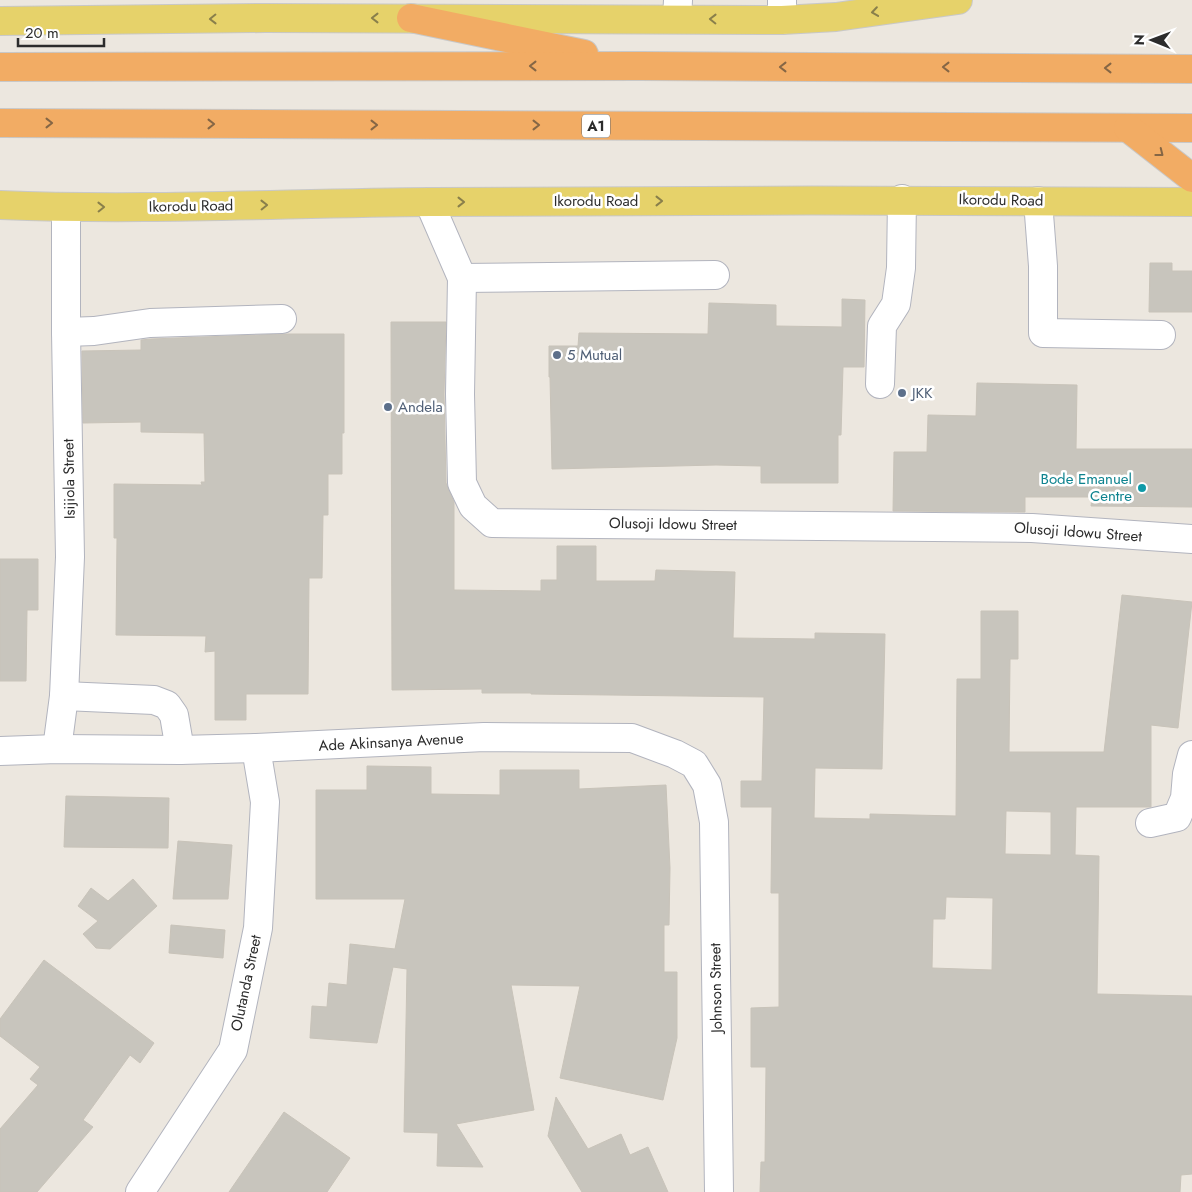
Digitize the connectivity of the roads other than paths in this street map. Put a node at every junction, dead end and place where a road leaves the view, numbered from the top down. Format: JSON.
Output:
{"nodes":[{"id":1,"x":958,"y":0,"type":"edge"},
{"id":2,"x":678,"y":9,"type":"edge"},
{"id":3,"x":836,"y":9,"type":"edge"},
{"id":4,"x":782,"y":10,"type":"edge"},
{"id":5,"x":411,"y":18,"type":"junction"},
{"id":6,"x":0,"y":20,"type":"edge"},
{"id":7,"x":640,"y":66,"type":"junction"},
{"id":8,"x":0,"y":67,"type":"edge"},
{"id":9,"x":1192,"y":69,"type":"edge"},
{"id":10,"x":0,"y":123,"type":"edge"},
{"id":11,"x":1128,"y":128,"type":"junction"},
{"id":12,"x":1192,"y":128,"type":"edge"},
{"id":13,"x":1192,"y":178,"type":"edge"},
{"id":14,"x":902,"y":200,"type":"junction"},
{"id":15,"x":1038,"y":201,"type":"junction"},
{"id":16,"x":429,"y":202,"type":"junction"},
{"id":17,"x":1192,"y":202,"type":"edge"},
{"id":18,"x":0,"y":205,"type":"edge"},
{"id":19,"x":66,"y":208,"type":"junction"},
{"id":20,"x":715,"y":275,"type":"dead end"},
{"id":21,"x":462,"y":278,"type":"junction"},
{"id":22,"x":282,"y":319,"type":"dead end"},
{"id":23,"x":66,"y":332,"type":"junction"},
{"id":24,"x":1161,"y":335,"type":"dead end"},
{"id":25,"x":880,"y":384,"type":"dead end"},
{"id":26,"x":1192,"y":539,"type":"edge"},
{"id":27,"x":64,"y":696,"type":"junction"},
{"id":28,"x":256,"y":748,"type":"junction"},
{"id":29,"x":57,"y":749,"type":"junction"},
{"id":30,"x":180,"y":750,"type":"junction"},
{"id":31,"x":0,"y":751,"type":"edge"},
{"id":32,"x":1192,"y":755,"type":"edge"},
{"id":33,"x":707,"y":785,"type":"joint"},
{"id":34,"x":1150,"y":823,"type":"dead end"},
{"id":35,"x":140,"y":1192,"type":"edge"},
{"id":36,"x":719,"y":1192,"type":"edge"}],
"edges":[{"from":1,"to":3,"type":"main road","one_way":true},
{"from":4,"to":2,"type":"main road","one_way":true},
{"from":2,"to":5,"type":"main road"},
{"from":3,"to":4,"type":"main road"},
{"from":5,"to":6,"type":"main road","one_way":true},
{"from":5,"to":7,"type":"highway"},
{"from":7,"to":8,"type":"highway","one_way":true},
{"from":9,"to":7,"type":"highway","one_way":true},
{"from":10,"to":11,"type":"highway","number":"A1","one_way":true},
{"from":11,"to":12,"type":"highway","number":"A1"},
{"from":11,"to":13,"type":"highway","one_way":true},
{"from":14,"to":15,"type":"main road","name":"Ikorodu Road"},
{"from":16,"to":14,"type":"main road","name":"Ikorodu Road","one_way":true},
{"from":14,"to":25,"type":"street"},
{"from":15,"to":17,"type":"main road","name":"Ikorodu Road"},
{"from":15,"to":24,"type":"street"},
{"from":19,"to":16,"type":"main road","name":"Ikorodu Road","one_way":true},
{"from":16,"to":21,"type":"street","name":"Olusoji Idowu Street"},
{"from":18,"to":19,"type":"main road","name":"Ikorodu Road"},
{"from":19,"to":23,"type":"street","name":"Isijiola Street"},
{"from":20,"to":21,"type":"street"},
{"from":21,"to":26,"type":"street","name":"Olusoji Idowu Street"},
{"from":22,"to":23,"type":"street"},
{"from":23,"to":27,"type":"street","name":"Isijiola Street"},
{"from":27,"to":29,"type":"street","name":"Isijiola Street"},
{"from":27,"to":30,"type":"street"},
{"from":28,"to":30,"type":"street","name":"Ade Akinsanya Avenue"},
{"from":28,"to":33,"type":"street","name":"Ade Akinsanya Avenue"},
{"from":28,"to":35,"type":"street","name":"Olutanda Street"},
{"from":29,"to":30,"type":"street","name":"Ade Akinsanya Avenue"},
{"from":29,"to":31,"type":"street","name":"Ade Akinsanya Avenue"},
{"from":32,"to":34,"type":"street"},
{"from":33,"to":36,"type":"street","name":"Johnson Street"}]}
